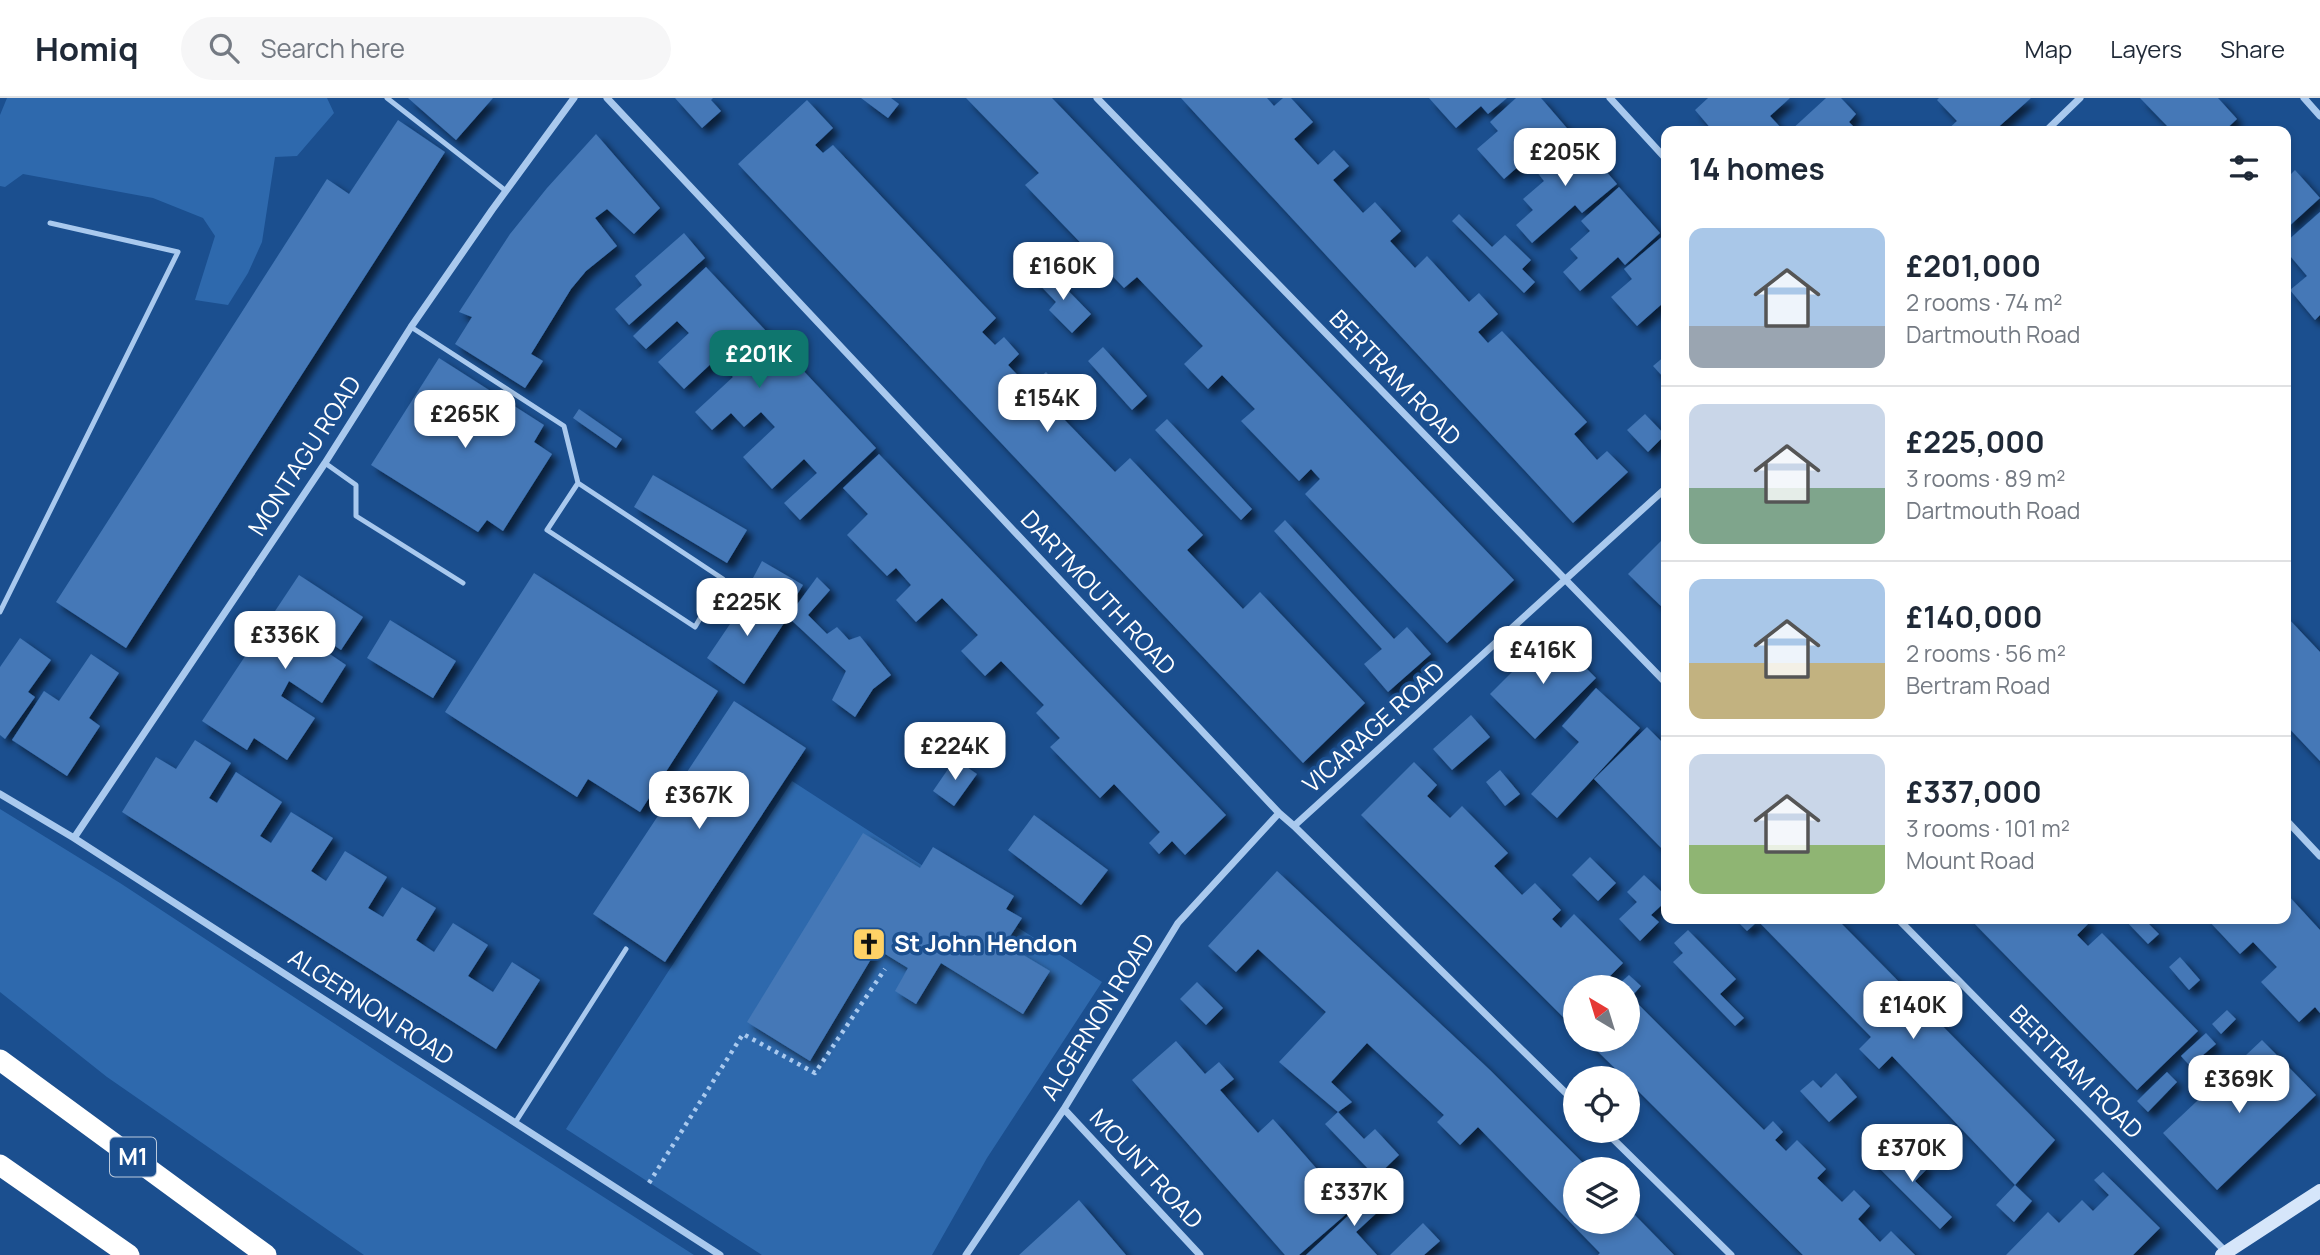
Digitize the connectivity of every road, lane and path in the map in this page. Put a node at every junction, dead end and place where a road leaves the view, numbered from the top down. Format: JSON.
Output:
{"nodes":[{"id":1,"x":387,"y":98,"type":"edge"},
{"id":2,"x":574,"y":98,"type":"edge"},
{"id":3,"x":607,"y":98,"type":"edge"},
{"id":4,"x":1097,"y":98,"type":"edge"},
{"id":5,"x":1610,"y":98,"type":"edge"},
{"id":6,"x":2080,"y":98,"type":"edge"},
{"id":7,"x":2304,"y":98,"type":"edge"},
{"id":8,"x":2320,"y":116,"type":"edge"},
{"id":9,"x":2051,"y":126,"type":"edge"},
{"id":10,"x":1661,"y":154,"type":"edge"},
{"id":11,"x":506,"y":191,"type":"junction"},
{"id":12,"x":50,"y":223,"type":"dead end"},
{"id":13,"x":411,"y":327,"type":"junction"},
{"id":14,"x":326,"y":463,"type":"junction"},
{"id":15,"x":578,"y":483,"type":"junction"},
{"id":16,"x":1661,"y":493,"type":"edge"},
{"id":17,"x":1565,"y":580,"type":"junction"},
{"id":18,"x":463,"y":583,"type":"dead end"},
{"id":19,"x":0,"y":612,"type":"edge"},
{"id":20,"x":1661,"y":678,"type":"edge"},
{"id":21,"x":0,"y":794,"type":"edge"},
{"id":22,"x":1279,"y":813,"type":"junction"},
{"id":23,"x":2291,"y":825,"type":"edge"},
{"id":24,"x":1294,"y":826,"type":"junction"},
{"id":25,"x":74,"y":838,"type":"junction"},
{"id":26,"x":2320,"y":856,"type":"edge"},
{"id":27,"x":1903,"y":924,"type":"edge"},
{"id":28,"x":626,"y":949,"type":"dead end"},
{"id":29,"x":885,"y":969,"type":"dead end"},
{"id":30,"x":0,"y":1060,"type":"edge"},
{"id":31,"x":1563,"y":1090,"type":"edge"},
{"id":32,"x":1064,"y":1109,"type":"junction"},
{"id":33,"x":515,"y":1123,"type":"junction"},
{"id":34,"x":1617,"y":1143,"type":"edge"},
{"id":35,"x":0,"y":1165,"type":"edge"},
{"id":36,"x":2320,"y":1191,"type":"edge"},
{"id":37,"x":637,"y":1202,"type":"junction"},
{"id":38,"x":2224,"y":1253,"type":"edge"},
{"id":39,"x":129,"y":1255,"type":"edge"},
{"id":40,"x":266,"y":1255,"type":"edge"},
{"id":41,"x":720,"y":1255,"type":"edge"},
{"id":42,"x":966,"y":1255,"type":"edge"},
{"id":43,"x":1200,"y":1255,"type":"edge"},
{"id":44,"x":1731,"y":1255,"type":"edge"}],
"edges":[{"from":1,"to":11,"type":"lane"},
{"from":2,"to":11,"type":"street","name":"MONTAGU ROAD"},
{"from":3,"to":22,"type":"street","name":"DARTMOUTH ROAD"},
{"from":4,"to":17,"type":"street","name":"BERTRAM ROAD"},
{"from":5,"to":10,"type":"street"},
{"from":6,"to":9,"type":"street"},
{"from":7,"to":8,"type":"street"},
{"from":11,"to":13,"type":"street","name":"MONTAGU ROAD"},
{"from":12,"to":19,"type":"lane"},
{"from":13,"to":14,"type":"street","name":"MONTAGU ROAD"},
{"from":13,"to":15,"type":"lane"},
{"from":14,"to":18,"type":"lane"},
{"from":14,"to":25,"type":"street","name":"MONTAGU ROAD"},
{"from":15,"to":15,"type":"lane"},
{"from":16,"to":17,"type":"street","name":"VICARAGE ROAD"},
{"from":17,"to":20,"type":"street","name":"BERTRAM ROAD"},
{"from":17,"to":24,"type":"street","name":"VICARAGE ROAD"},
{"from":21,"to":25,"type":"street","name":"ALGERNON ROAD"},
{"from":22,"to":24,"type":"street","name":"DARTMOUTH ROAD"},
{"from":22,"to":32,"type":"street","name":"ALGERNON ROAD"},
{"from":23,"to":26,"type":"street"},
{"from":24,"to":31,"type":"street","name":"DARTMOUTH ROAD"},
{"from":25,"to":33,"type":"street","name":"ALGERNON ROAD"},
{"from":27,"to":38,"type":"street","name":"BERTRAM ROAD"},
{"from":28,"to":33,"type":"lane"},
{"from":29,"to":37,"type":"path"},
{"from":30,"to":40,"type":"highway","number":"M1"},
{"from":32,"to":42,"type":"street","name":"ALGERNON ROAD"},
{"from":32,"to":43,"type":"street","name":"MOUNT ROAD"},
{"from":33,"to":37,"type":"street","name":"ALGERNON ROAD"},
{"from":34,"to":44,"type":"street"},
{"from":35,"to":39,"type":"highway"},
{"from":36,"to":38,"type":"street"},
{"from":37,"to":41,"type":"street","name":"ALGERNON ROAD"}]}
